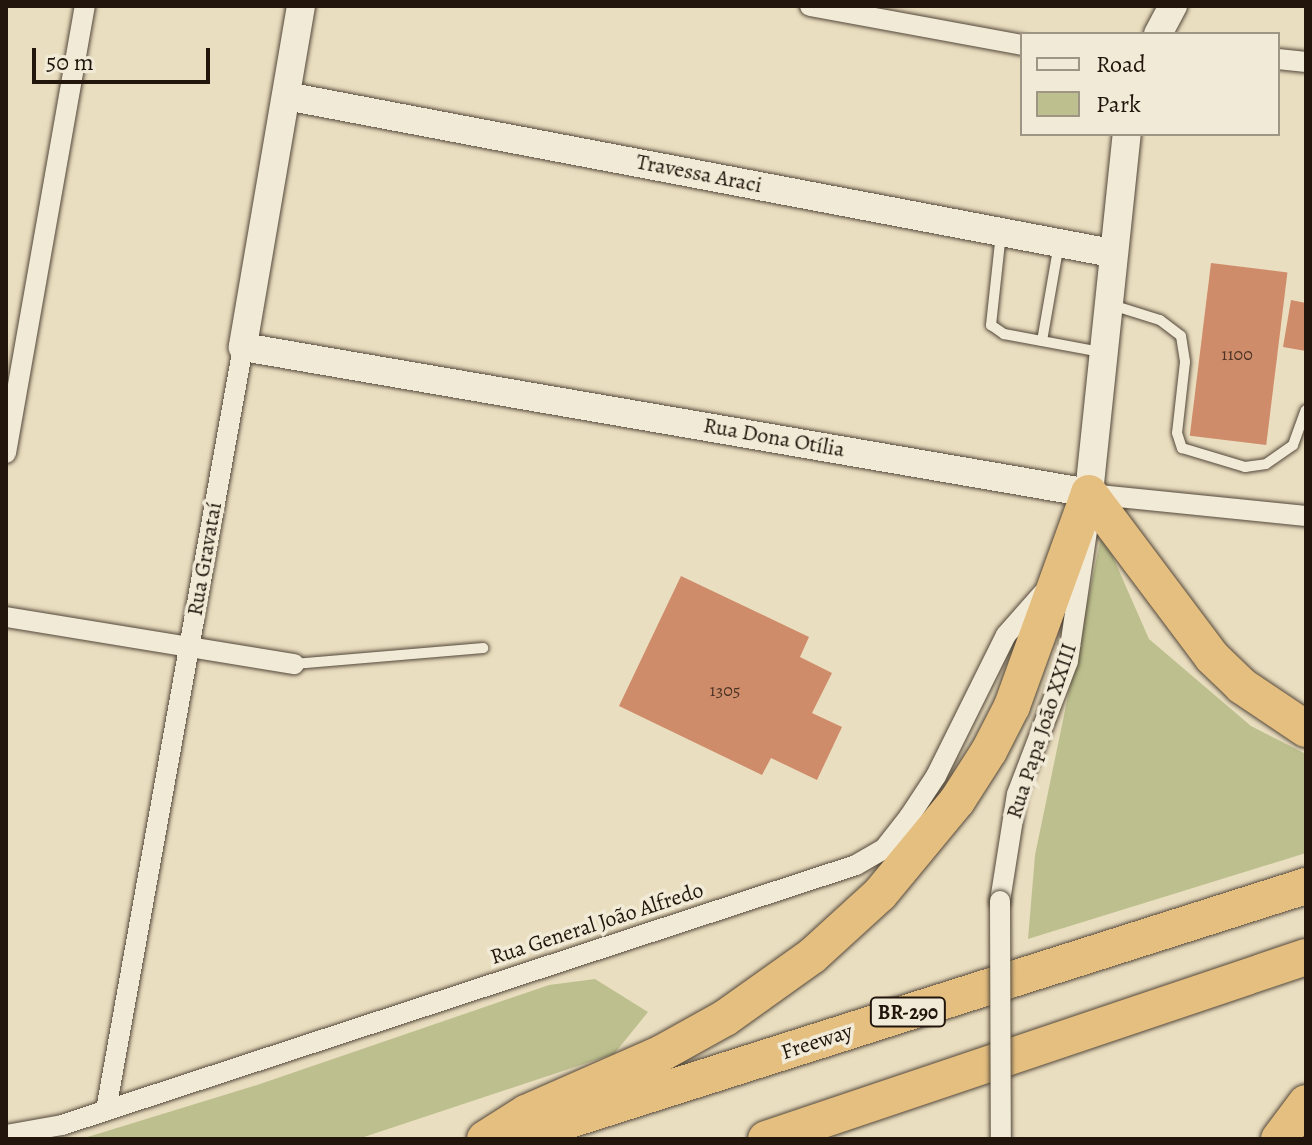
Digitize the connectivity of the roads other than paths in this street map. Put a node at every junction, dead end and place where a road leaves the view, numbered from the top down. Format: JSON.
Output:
{"nodes":[{"id":1,"x":85,"y":6,"type":"edge"},
{"id":2,"x":301,"y":6,"type":"edge"},
{"id":3,"x":810,"y":6,"type":"edge"},
{"id":4,"x":1173,"y":6,"type":"edge"},
{"id":5,"x":1159,"y":32,"type":"edge"},
{"id":6,"x":1020,"y":45,"type":"edge"},
{"id":7,"x":1280,"y":59,"type":"edge"},
{"id":8,"x":1306,"y":62,"type":"edge"},
{"id":9,"x":286,"y":96,"type":"junction"},
{"id":10,"x":1127,"y":136,"type":"edge"},
{"id":11,"x":1002,"y":231,"type":"junction"},
{"id":12,"x":1060,"y":243,"type":"junction"},
{"id":13,"x":1111,"y":253,"type":"junction"},
{"id":14,"x":1107,"y":303,"type":"junction"},
{"id":15,"x":1042,"y":341,"type":"junction"},
{"id":16,"x":243,"y":347,"type":"junction"},
{"id":17,"x":1102,"y":352,"type":"junction"},
{"id":18,"x":1306,"y":410,"type":"edge"},
{"id":19,"x":6,"y":453,"type":"edge"},
{"id":20,"x":1089,"y":493,"type":"junction"},
{"id":21,"x":1306,"y":516,"type":"edge"},
{"id":22,"x":1063,"y":572,"type":"junction"},
{"id":23,"x":6,"y":617,"type":"edge"},
{"id":24,"x":189,"y":647,"type":"junction"},
{"id":25,"x":483,"y":648,"type":"dead end"},
{"id":26,"x":294,"y":664,"type":"joint"},
{"id":27,"x":1306,"y":729,"type":"edge"},
{"id":28,"x":1306,"y":886,"type":"edge"},
{"id":29,"x":1306,"y":957,"type":"edge"},
{"id":30,"x":1306,"y":1103,"type":"edge"},
{"id":31,"x":106,"y":1110,"type":"junction"},
{"id":32,"x":6,"y":1135,"type":"edge"},
{"id":33,"x":485,"y":1139,"type":"edge"},
{"id":34,"x":510,"y":1139,"type":"edge"},
{"id":35,"x":766,"y":1139,"type":"edge"},
{"id":36,"x":1001,"y":1139,"type":"edge"},
{"id":37,"x":1279,"y":1139,"type":"edge"}],
"edges":[{"from":1,"to":19,"type":"street"},
{"from":2,"to":9,"type":"main road","name":"Rua Gravataí"},
{"from":3,"to":6,"type":"street"},
{"from":4,"to":5,"type":"main road"},
{"from":7,"to":8,"type":"street"},
{"from":9,"to":11,"type":"main road","name":"Travessa Araci"},
{"from":9,"to":16,"type":"main road","name":"Rua Gravataí"},
{"from":10,"to":13,"type":"main road","name":"Rua Papa João XXIII"},
{"from":11,"to":12,"type":"main road","name":"Travessa Araci"},
{"from":11,"to":15,"type":"lane"},
{"from":12,"to":13,"type":"main road","name":"Travessa Araci"},
{"from":12,"to":15,"type":"lane"},
{"from":13,"to":14,"type":"main road","name":"Rua Papa João XXIII"},
{"from":14,"to":17,"type":"main road","name":"Rua Papa João XXIII"},
{"from":14,"to":18,"type":"lane"},
{"from":15,"to":17,"type":"lane"},
{"from":16,"to":20,"type":"main road","name":"Rua Dona Otília"},
{"from":16,"to":24,"type":"street","name":"Rua Gravataí"},
{"from":17,"to":20,"type":"main road","name":"Rua Papa João XXIII"},
{"from":20,"to":21,"type":"street","name":"Rua Dona Otília"},
{"from":20,"to":22,"type":"highway"},
{"from":20,"to":27,"type":"highway"},
{"from":20,"to":36,"type":"street","name":"Rua Papa João XXIII","bridge":true},
{"from":22,"to":31,"type":"street","name":"Rua General João Alfredo"},
{"from":22,"to":33,"type":"highway"},
{"from":23,"to":24,"type":"street"},
{"from":24,"to":26,"type":"street"},
{"from":24,"to":31,"type":"street","name":"Rua Gravataí"},
{"from":25,"to":26,"type":"lane"},
{"from":28,"to":34,"type":"highway","name":"Freeway","number":"BR-290"},
{"from":29,"to":35,"type":"highway"},
{"from":30,"to":37,"type":"highway"},
{"from":31,"to":32,"type":"street","name":"Rua General João Alfredo"}]}
